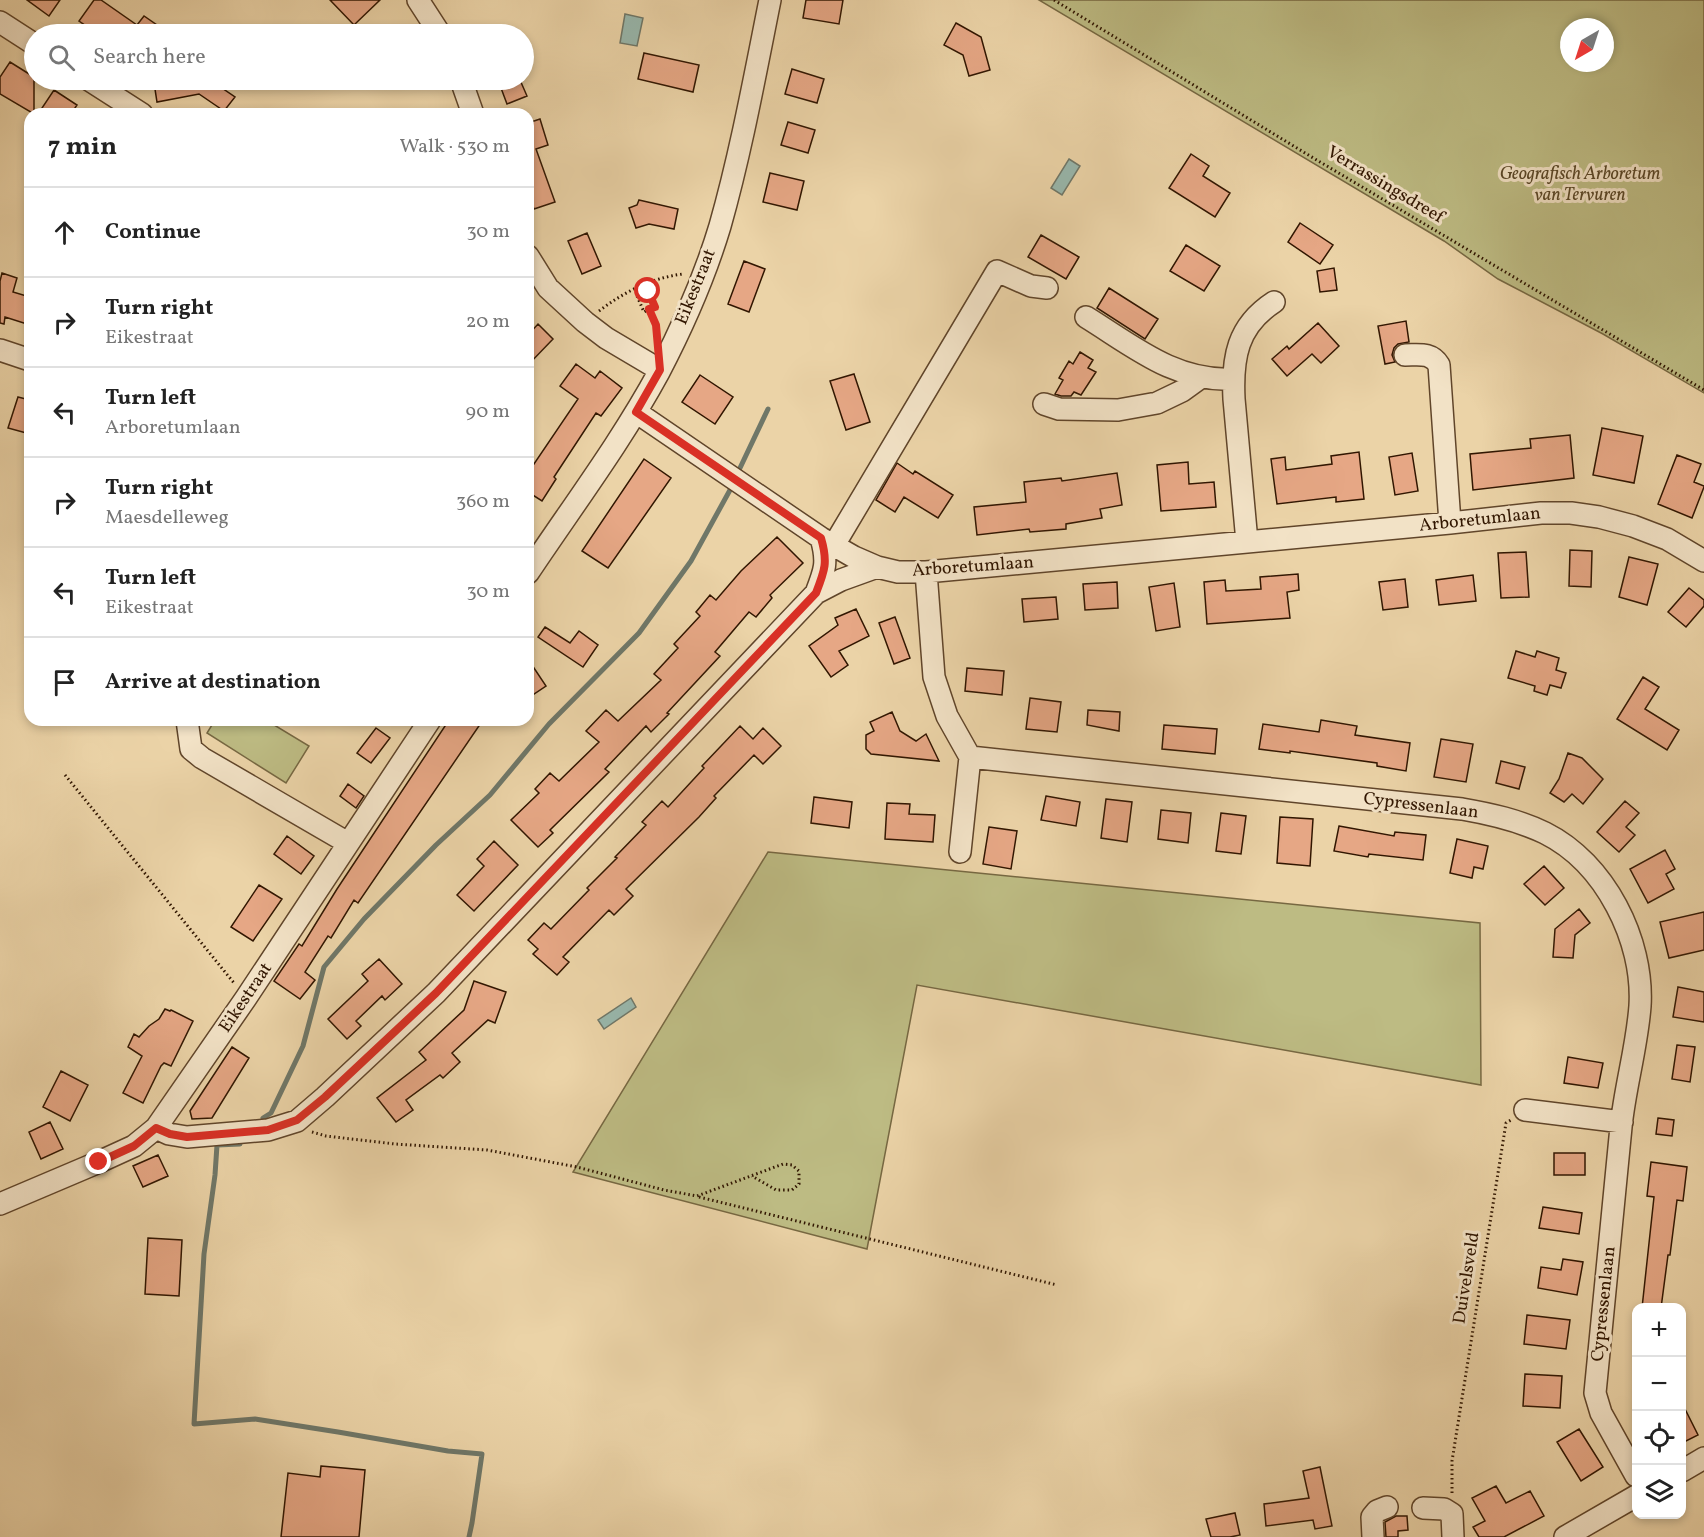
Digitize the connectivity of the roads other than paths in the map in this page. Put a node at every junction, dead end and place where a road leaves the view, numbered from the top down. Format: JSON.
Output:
{"nodes":[{"id":1,"x":418,"y":0,"type":"edge"},
{"id":2,"x":770,"y":0,"type":"edge"},
{"id":3,"x":0,"y":22,"type":"edge"},
{"id":4,"x":434,"y":24,"type":"edge"},
{"id":5,"x":24,"y":38,"type":"edge"},
{"id":6,"x":105,"y":90,"type":"edge"},
{"id":7,"x":465,"y":90,"type":"edge"},
{"id":8,"x":133,"y":108,"type":"edge"},
{"id":9,"x":471,"y":108,"type":"edge"},
{"id":10,"x":534,"y":266,"type":"edge"},
{"id":11,"x":1047,"y":288,"type":"dead end"},
{"id":12,"x":1274,"y":302,"type":"dead end"},
{"id":13,"x":1086,"y":316,"type":"dead end"},
{"id":14,"x":0,"y":350,"type":"edge"},
{"id":15,"x":1405,"y":355,"type":"dead end"},
{"id":16,"x":24,"y":358,"type":"edge"},
{"id":17,"x":660,"y":370,"type":"junction"},
{"id":18,"x":1200,"y":378,"type":"junction"},
{"id":19,"x":1233,"y":379,"type":"junction"},
{"id":20,"x":1044,"y":404,"type":"dead end"},
{"id":21,"x":636,"y":412,"type":"junction"},
{"id":22,"x":1450,"y":524,"type":"junction"},
{"id":23,"x":827,"y":542,"type":"junction"},
{"id":24,"x":1247,"y":542,"type":"junction"},
{"id":25,"x":1704,"y":561,"type":"edge"},
{"id":26,"x":534,"y":564,"type":"edge"},
{"id":27,"x":877,"y":567,"type":"junction"},
{"id":28,"x":926,"y":572,"type":"junction"},
{"id":29,"x":816,"y":593,"type":"junction"},
{"id":30,"x":188,"y":726,"type":"edge"},
{"id":31,"x":426,"y":726,"type":"edge"},
{"id":32,"x":970,"y":757,"type":"junction"},
{"id":33,"x":348,"y":843,"type":"junction"},
{"id":34,"x":960,"y":852,"type":"dead end"},
{"id":35,"x":1525,"y":1110,"type":"road end"},
{"id":36,"x":1622,"y":1122,"type":"junction"},
{"id":37,"x":156,"y":1128,"type":"junction"},
{"id":38,"x":0,"y":1204,"type":"edge"},
{"id":39,"x":1704,"y":1458,"type":"edge"},
{"id":40,"x":1632,"y":1469,"type":"edge"},
{"id":41,"x":1686,"y":1469,"type":"edge"},
{"id":42,"x":1632,"y":1499,"type":"edge"},
{"id":43,"x":1387,"y":1507,"type":"dead end"},
{"id":44,"x":1423,"y":1508,"type":"dead end"},
{"id":45,"x":1373,"y":1537,"type":"edge"},
{"id":46,"x":1453,"y":1537,"type":"edge"},
{"id":47,"x":1565,"y":1537,"type":"edge"}],
"edges":[{"from":1,"to":4,"type":"street"},
{"from":2,"to":17,"type":"street","name":"Eikestraat"},
{"from":3,"to":5,"type":"street"},
{"from":6,"to":8,"type":"street"},
{"from":7,"to":9,"type":"street"},
{"from":10,"to":17,"type":"street"},
{"from":11,"to":23,"type":"street"},
{"from":12,"to":19,"type":"street"},
{"from":13,"to":18,"type":"street"},
{"from":14,"to":16,"type":"street"},
{"from":15,"to":22,"type":"street"},
{"from":17,"to":21,"type":"street","name":"Eikestraat"},
{"from":18,"to":19,"type":"street"},
{"from":18,"to":20,"type":"street"},
{"from":19,"to":24,"type":"street"},
{"from":21,"to":23,"type":"street","name":"Arboretumlaan"},
{"from":21,"to":26,"type":"street","name":"Eikestraat"},
{"from":22,"to":24,"type":"street","name":"Arboretumlaan"},
{"from":22,"to":25,"type":"street","name":"Arboretumlaan"},
{"from":23,"to":27,"type":"street","name":"Arboretumlaan"},
{"from":23,"to":29,"type":"street"},
{"from":24,"to":28,"type":"street","name":"Arboretumlaan"},
{"from":27,"to":28,"type":"street","name":"Arboretumlaan"},
{"from":27,"to":29,"type":"street"},
{"from":28,"to":32,"type":"street"},
{"from":29,"to":37,"type":"street"},
{"from":30,"to":33,"type":"street"},
{"from":31,"to":33,"type":"street","name":"Eikestraat"},
{"from":32,"to":34,"type":"street"},
{"from":32,"to":36,"type":"street","name":"Cypressenlaan"},
{"from":33,"to":37,"type":"street","name":"Eikestraat"},
{"from":35,"to":36,"type":"street"},
{"from":36,"to":40,"type":"street","name":"Cypressenlaan"},
{"from":37,"to":38,"type":"street","name":"Eikestraat"},
{"from":39,"to":41,"type":"street"},
{"from":42,"to":47,"type":"street"},
{"from":43,"to":45,"type":"street"},
{"from":44,"to":46,"type":"street"}]}
